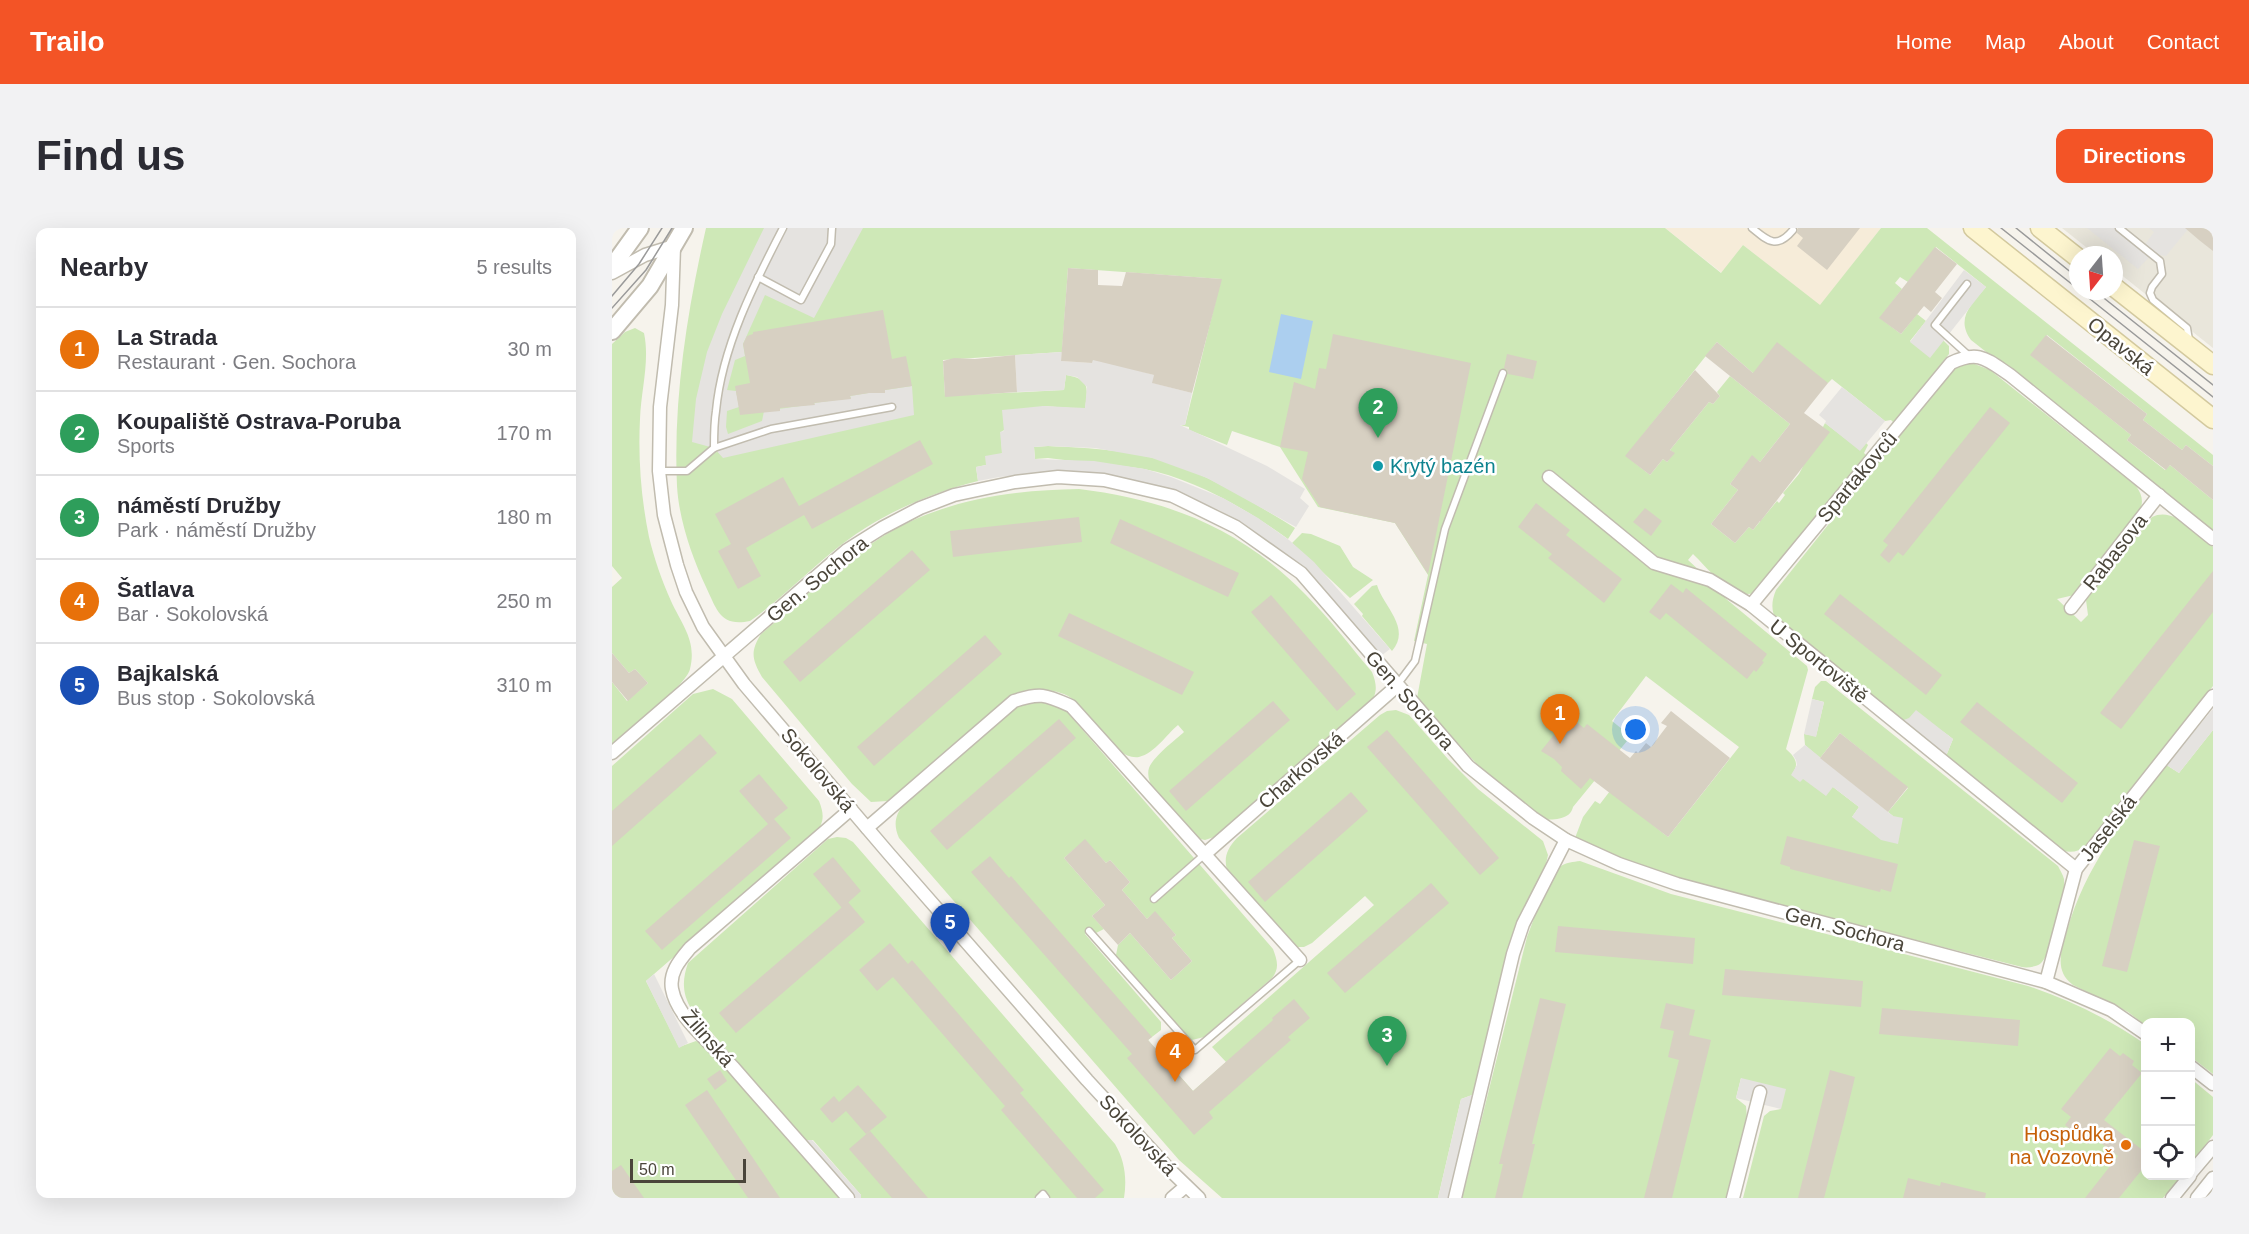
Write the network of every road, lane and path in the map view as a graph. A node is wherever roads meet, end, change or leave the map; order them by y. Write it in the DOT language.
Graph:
graph roads {
  1 [pos="640,228"];
  2 [pos="675,228"];
  3 [pos="684,228"];
  4 [pos="783,228"];
  5 [pos="832,228"];
  6 [pos="1752,228"];
  7 [pos="1972,228"];
  8 [pos="2040,228"];
  9 [pos="2119,228"];
  10 [pos="1793,230"];
  11 [pos="674,246"];
  12 [pos="2069,251"];
  13 [pos="612,267"];
  14 [pos="612,273"];
  15 [pos="758,277"];
  16 [pos="1967,284"];
  17 [pos="2123,294"];
  18 [pos="612,331"];
  19 [pos="2190,347"];
  20 [pos="1968,355"];
  21 [pos="2213,365"];
  22 [pos="1503,373"];
  23 [pos="892,407"];
  24 [pos="2213,419"];
  25 [pos="714,448"];
  26 [pos="659,471"];
  27 [pos="1548,477"];
  28 [pos="2159,495"];
  29 [pos="2213,539"];
  30 [pos="1751,605"];
  31 [pos="2071,608"];
  32 [pos="723,656"];
  33 [pos="1397,686"];
  34 [pos="2213,696"];
  35 [pos="612,753"];
  36 [pos="851,809"];
  37 [pos="867,828"];
  38 [pos="1566,840"];
  39 [pos="1206,854"];
  40 [pos="2076,869"];
  41 [pos="1154,899"];
  42 [pos="1089,931"];
  43 [pos="1300,960"];
  44 [pos="2046,982"];
  45 [pos="2141,1031"];
  46 [pos="2195,1070"];
  47 [pos="2213,1084"];
  48 [pos="1760,1092"];
  49 [pos="2213,1147"];
  50 [pos="2195,1169"];
  51 [pos="2213,1178"];
  52 [pos="2186,1180"];
  53 [pos="1186,1186"];
  54 [pos="848,1198"];
  55 [pos="1039,1198"];
  56 [pos="1046,1198"];
  57 [pos="1172,1198"];
  58 [pos="1199,1198"];
  59 [pos="1455,1198"];
  60 [pos="1733,1198"];
  61 [pos="2172,1198"];
  62 [pos="2197,1198"];
  1 -- 13 [label="street"];
  2 -- 11 [label="street, Sokolovská"];
  3 -- 11 [label="street"];
  4 -- 15 [label="lane"];
  5 -- 15 [label="lane"];
  6 -- 10 [label="lane"];
  7 -- 24 [label="main road, Opavská"];
  8 -- 12 [label="main road"];
  9 -- 19 [label="lane"];
  11 -- 14 [label="street"];
  11 -- 18 [label="street"];
  11 -- 26 [label="street, Sokolovská"];
  15 -- 25 [label="lane"];
  16 -- 20 [label="lane"];
  17 -- 19 [label="main road"];
  19 -- 21 [label="main road"];
  20 -- 28 [label="street"];
  20 -- 30 [label="street, Spartakovců"];
  22 -- 33 [label="lane"];
  23 -- 25 [label="lane"];
  25 -- 26 [label="lane"];
  26 -- 32 [label="street, Sokolovská"];
  27 -- 30 [label="street, U Sportoviště"];
  28 -- 29 [label="street"];
  28 -- 31 [label="street, Rabasova"];
  30 -- 40 [label="street, U Sportoviště"];
  32 -- 33 [label="street, Gen. Sochora"];
  32 -- 35 [label="street, Gen. Sochora"];
  32 -- 36 [label="street, Sokolovská"];
  33 -- 38 [label="street, Gen. Sochora"];
  33 -- 39 [label="street, Charkovská"];
  34 -- 40 [label="street, Jaselská"];
  36 -- 37 [label="street, Sokolovská"];
  36 -- 54 [label="street, Žilinská"];
  37 -- 39 [label="street"];
  37 -- 53 [label="street, Sokolovská"];
  38 -- 44 [label="street, Gen. Sochora"];
  38 -- 59 [label="street"];
  39 -- 41 [label="lane"];
  39 -- 43 [label="street"];
  40 -- 44 [label="street, Jaselská"];
  42 -- 43 [label="lane"];
  44 -- 45 [label="street, Gen. Sochora"];
  46 -- 47 [label="street"];
  48 -- 60 [label="street"];
  49 -- 50 [label="street"];
  51 -- 62 [label="street"];
  52 -- 61 [label="street"];
  53 -- 57 [label="street"];
  53 -- 58 [label="street, Sokolovská"];
  55 -- 56 [label="lane"];
}
